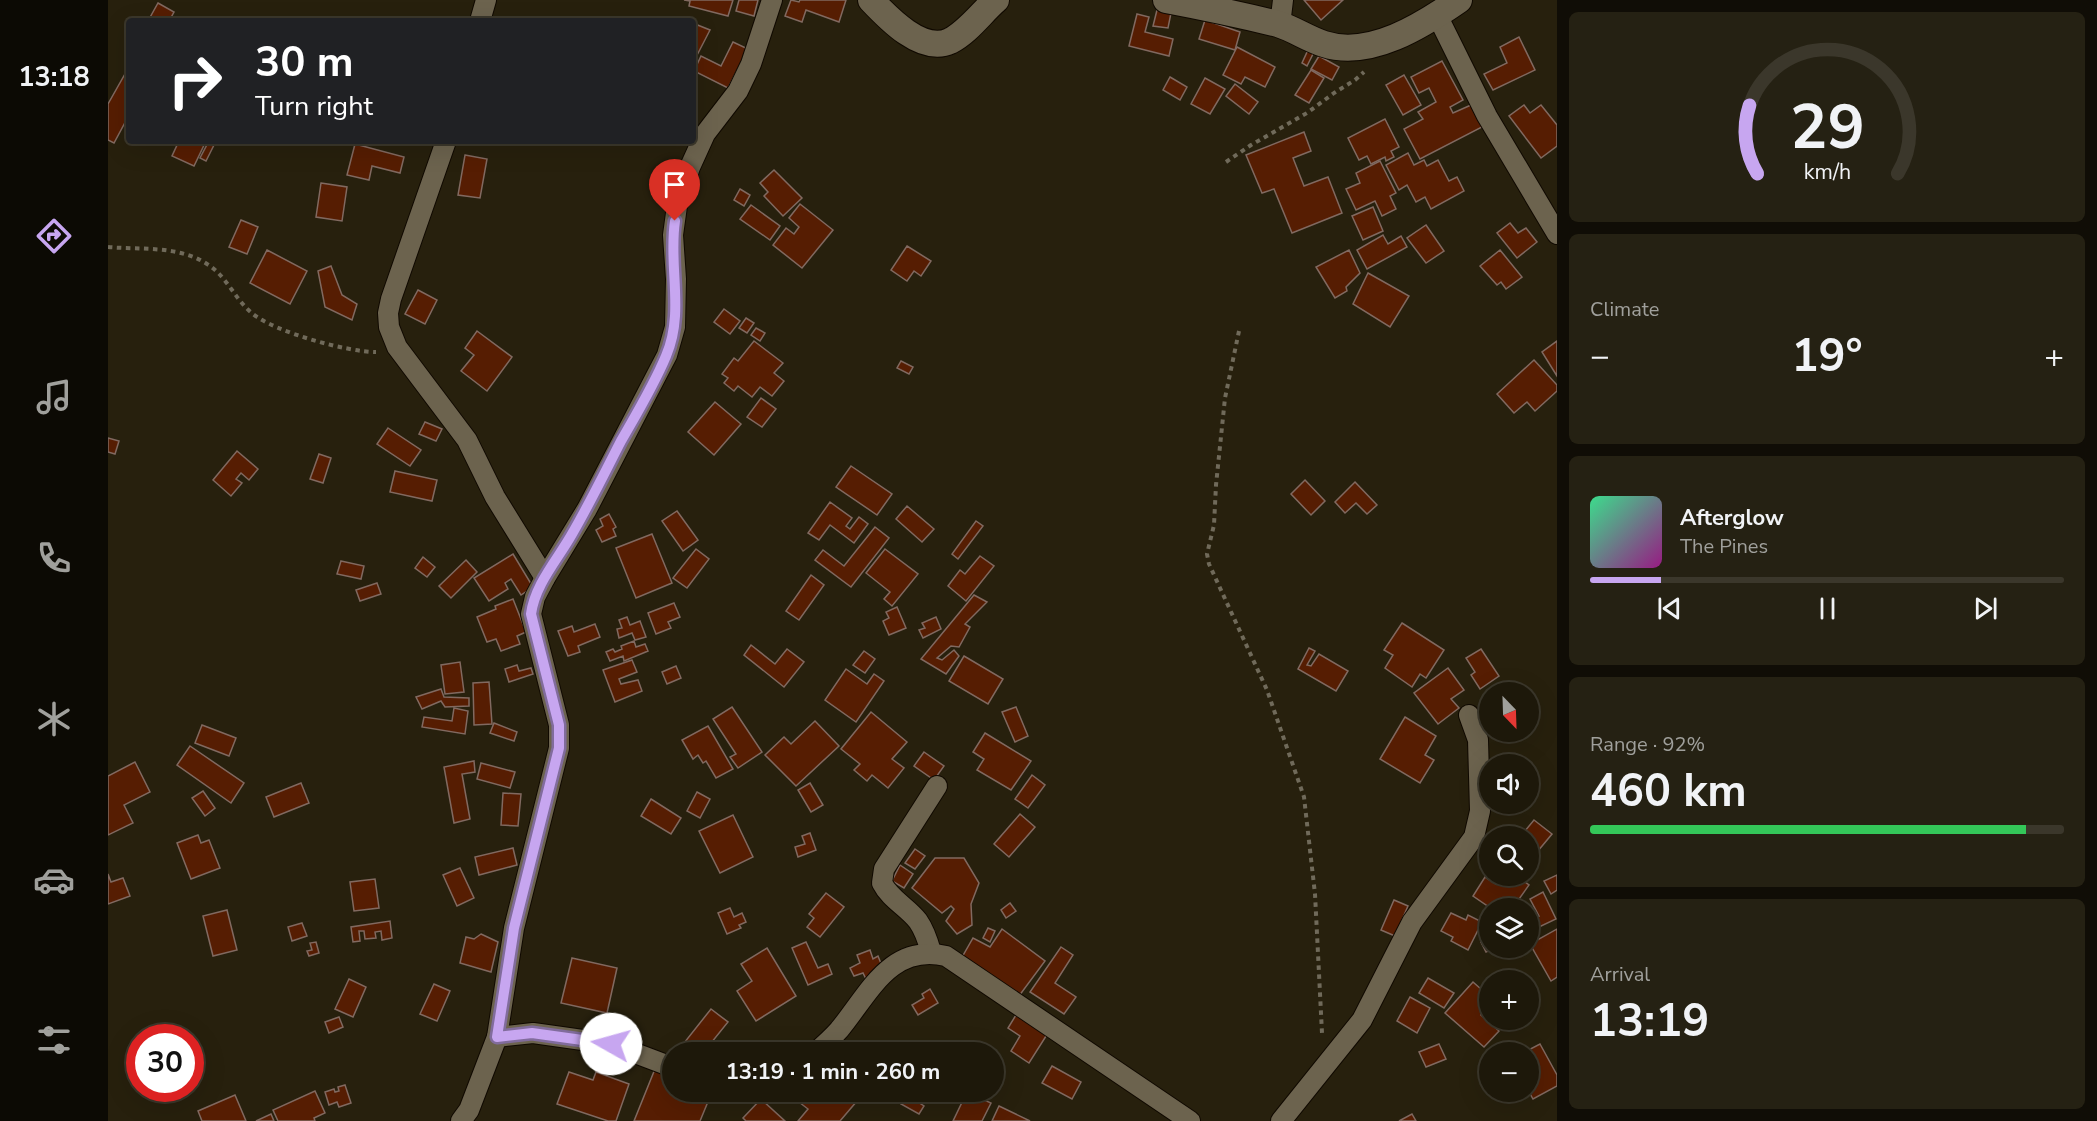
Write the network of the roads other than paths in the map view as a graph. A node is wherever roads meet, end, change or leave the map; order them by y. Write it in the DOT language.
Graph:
graph roads {
  1 [pos="486,0"];
  2 [pos="772,0"];
  3 [pos="871,0"];
  4 [pos="1166,0"];
  5 [pos="1283,0"];
  6 [pos="1459,0"];
  7 [pos="990,3"];
  8 [pos="1437,15"];
  9 [pos="481,18"];
  10 [pos="1281,25"];
  11 [pos="445,144"];
  12 [pos="1557,234"];
  13 [pos="545,578"];
  14 [pos="1469,715"];
  15 [pos="937,786"];
  16 [pos="931,952"];
  17 [pos="497,1037"];
  18 [pos="826,1042"];
  19 [pos="662,1063"];
  20 [pos="461,1121"];
  21 [pos="1190,1121"];
  22 [pos="1281,1121"];
  1 -- 9 [label="street"];
  2 -- 13 [label="street"];
  3 -- 7 [label="street"];
  4 -- 10 [label="street"];
  5 -- 10 [label="street"];
  6 -- 8 [label="street"];
  8 -- 10 [label="street"];
  8 -- 12 [label="street"];
  11 -- 13 [label="street"];
  13 -- 17 [label="street"];
  14 -- 22 [label="street"];
  15 -- 16 [label="street"];
  16 -- 18 [label="street"];
  16 -- 21 [label="street"];
  17 -- 19 [label="street"];
  17 -- 20 [label="street"];
}
